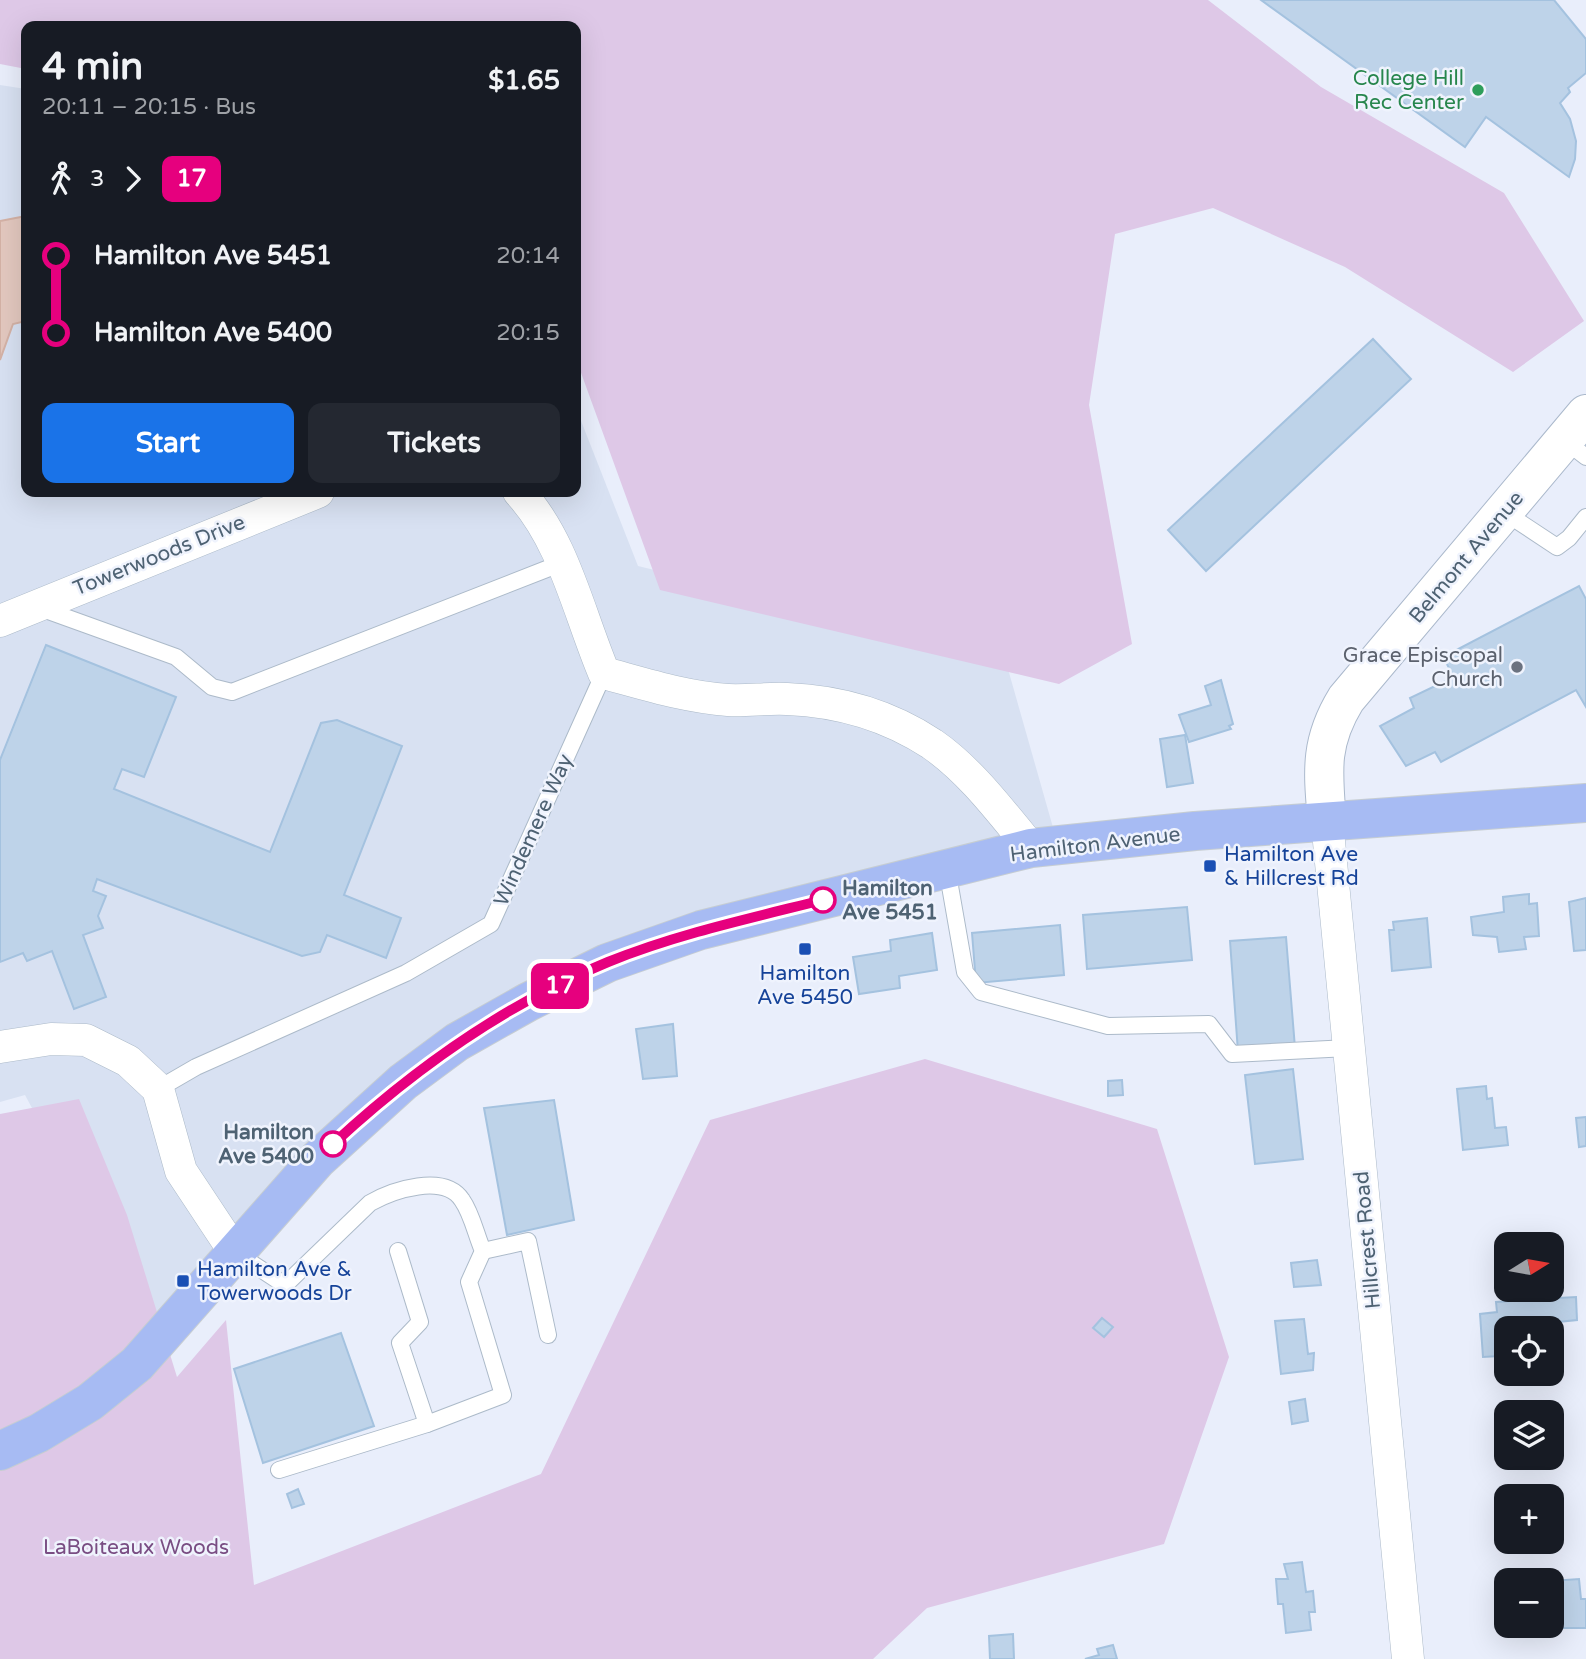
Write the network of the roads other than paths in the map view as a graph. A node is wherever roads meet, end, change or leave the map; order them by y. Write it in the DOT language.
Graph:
graph roads {
  1 [pos="1579,437"];
  2 [pos="306,497"];
  3 [pos="524,497"];
  4 [pos="1504,512"];
  5 [pos="1586,517"];
  6 [pos="562,562"];
  7 [pos="34,606"];
  8 [pos="0,621"];
  9 [pos="604,673"];
  10 [pos="1586,803"];
  11 [pos="1327,821"];
  12 [pos="1031,848"];
  13 [pos="947,869"];
  14 [pos="0,1047"];
  15 [pos="1348,1048"];
  16 [pos="158,1089"];
  17 [pos="234,1251"];
  18 [pos="398,1251"];
  19 [pos="482,1251"];
  20 [pos="548,1335"];
  21 [pos="427,1424"];
  22 [pos="0,1451"];
  23 [pos="279,1470"];
  24 [pos="1408,1659"];
  1 -- 4 [label="street, Belmont Avenue"];
  2 -- 7 [label="street, Towerwoods Drive"];
  3 -- 6 [label="street"];
  4 -- 5 [label="lane"];
  4 -- 11 [label="street, Belmont Avenue"];
  6 -- 7 [label="lane"];
  6 -- 9 [label="street"];
  7 -- 8 [label="street, Towerwoods Drive"];
  9 -- 12 [label="street"];
  9 -- 16 [label="lane, Windemere Way"];
  10 -- 11 [label="main road, Hamilton Avenue"];
  11 -- 12 [label="main road, Hamilton Avenue"];
  11 -- 15 [label="street, Hillcrest Road"];
  12 -- 13 [label="main road, Hamilton Avenue"];
  13 -- 15 [label="lane"];
  13 -- 17 [label="main road, Hamilton Avenue"];
  14 -- 16 [label="street"];
  15 -- 24 [label="street, Hillcrest Road"];
  16 -- 17 [label="street"];
  17 -- 19 [label="lane"];
  17 -- 22 [label="main road, Hamilton Avenue"];
  18 -- 21 [label="lane"];
  19 -- 20 [label="lane"];
  19 -- 21 [label="lane"];
  21 -- 23 [label="lane"];
}
